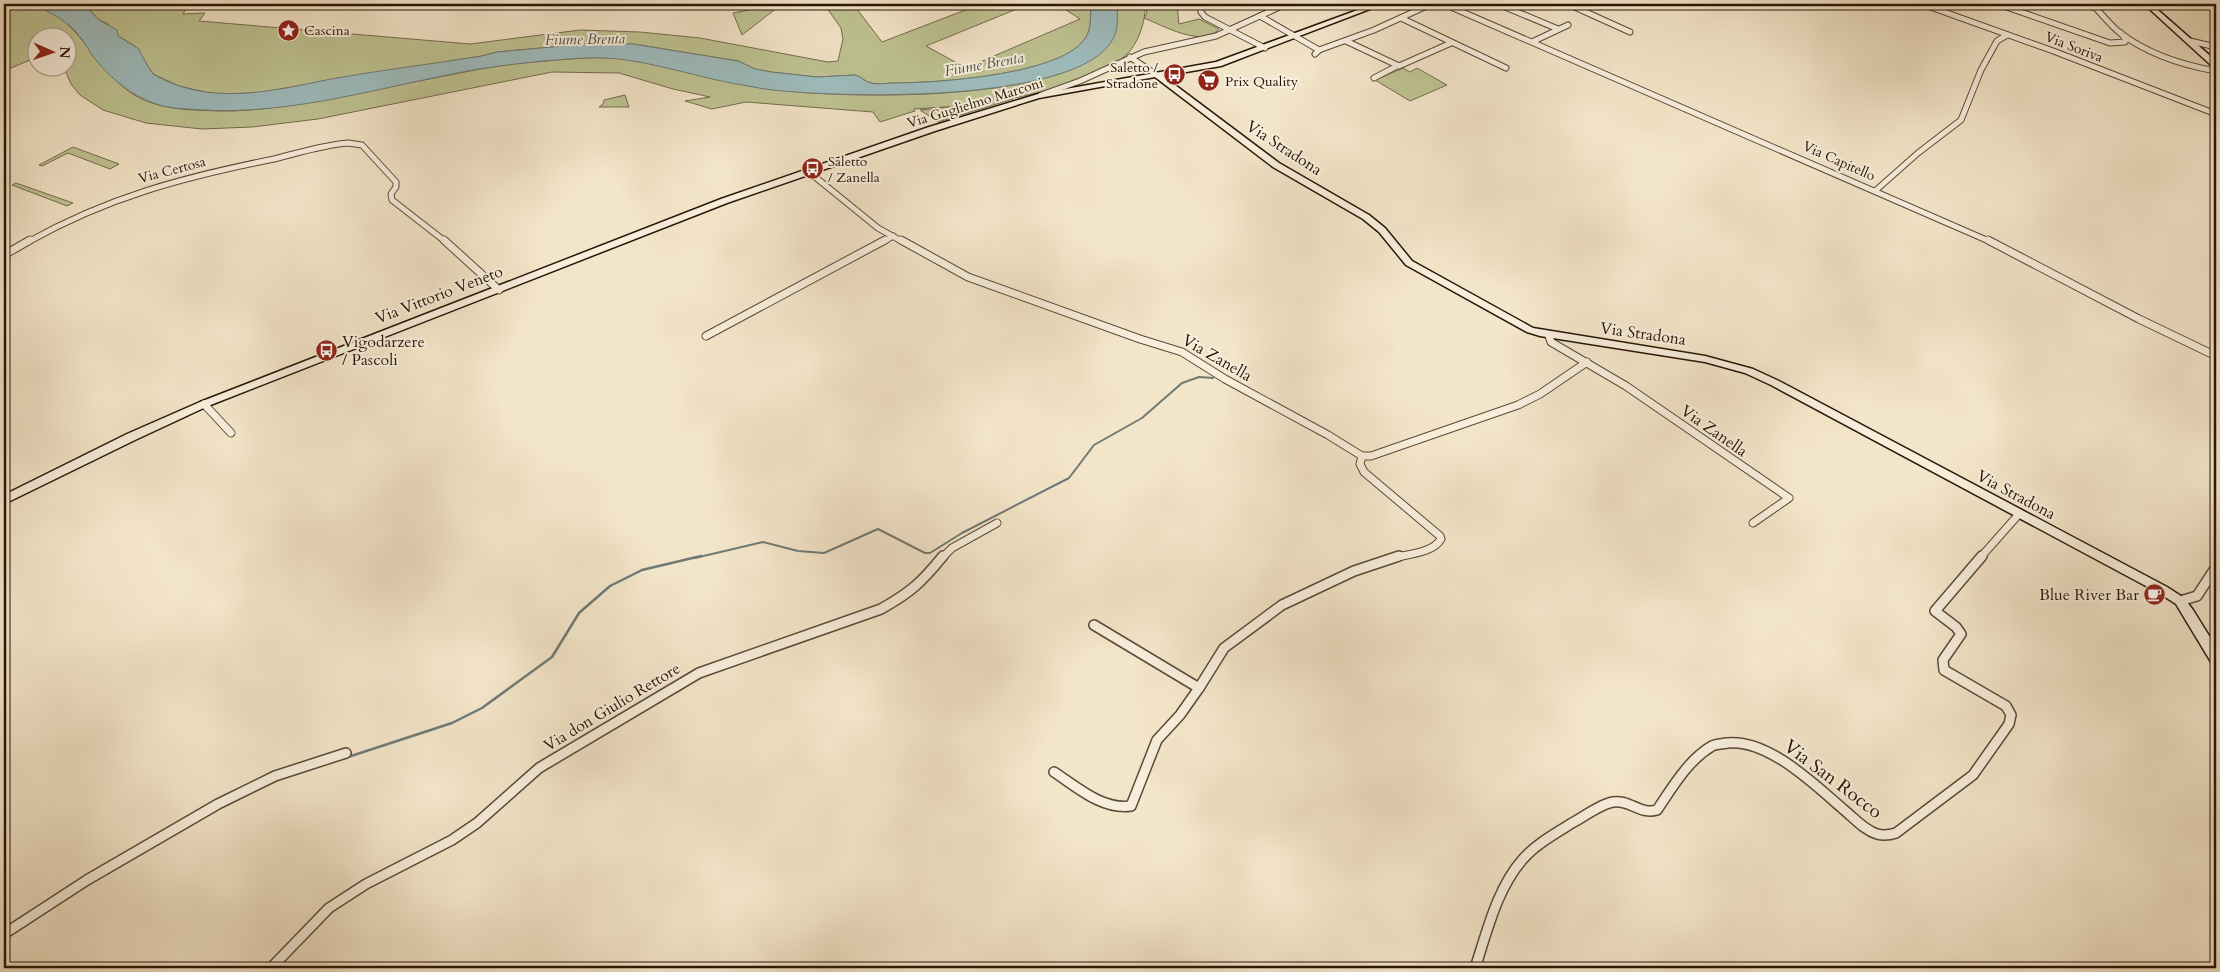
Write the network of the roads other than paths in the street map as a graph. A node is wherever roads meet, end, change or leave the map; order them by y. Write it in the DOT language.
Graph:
graph roads {
  1 [pos="1200,4"];
  2 [pos="1286,4"];
  3 [pos="1380,4"];
  4 [pos="1431,4"];
  5 [pos="1444,4"];
  6 [pos="1470,4"];
  7 [pos="1498,4"];
  8 [pos="1568,4"];
  9 [pos="1922,4"];
  10 [pos="1998,4"];
  11 [pos="2082,4"];
  12 [pos="2092,4"];
  13 [pos="2148,4"];
  14 [pos="1457,9"];
  15 [pos="2097,9"];
  16 [pos="1260,16"];
  17 [pos="1401,18"];
  18 [pos="1568,25"];
  19 [pos="1558,29"];
  20 [pos="1230,30"];
  21 [pos="1630,32"];
  22 [pos="2120,33"];
  23 [pos="2007,35"];
  24 [pos="1295,36"];
  25 [pos="2190,40"];
  26 [pos="1346,41"];
  27 [pos="1534,41"];
  28 [pos="1451,43"];
  29 [pos="2115,44"];
  30 [pos="2216,47"];
  31 [pos="1264,48"];
  32 [pos="2152,52"];
  33 [pos="1130,57"];
  34 [pos="2184,63"];
  35 [pos="2214,64"];
  36 [pos="1397,66"];
  37 [pos="2192,66"];
  38 [pos="1506,68"];
  39 [pos="2216,74"];
  40 [pos="1158,76"];
  41 [pos="1374,78"];
  42 [pos="1038,96"];
  43 [pos="2216,114"];
  44 [pos="809,172"];
  45 [pos="1875,191"];
  46 [pos="893,236"];
  47 [pos="4,255"];
  48 [pos="499,290"];
  49 [pos="706,336"];
  50 [pos="1549,336"];
  51 [pos="2216,356"];
  52 [pos="1587,362"];
  53 [pos="204,404"];
  54 [pos="231,433"];
  55 [pos="1362,456"];
  56 [pos="4,500"];
  57 [pos="2019,514"];
  58 [pos="997,523"];
  59 [pos="1753,523"];
  60 [pos="2216,567"];
  61 [pos="2180,601"];
  62 [pos="1094,625"];
  63 [pos="2216,658"];
  64 [pos="1199,688"];
  65 [pos="346,753"];
  66 [pos="1054,772"];
  67 [pos="4,934"];
  68 [pos="271,968"];
  69 [pos="1475,968"];
  1 -- 20 [label="street"];
  2 -- 16 [label="street"];
  3 -- 24 [label="main road, Via Guglielmo Marconi"];
  4 -- 17 [label="street"];
  5 -- 14 [label="street, Via Capitello"];
  6 -- 14 [label="street"];
  7 -- 19 [label="street"];
  8 -- 21 [label="street"];
  9 -- 23 [label="street, Via Soriva"];
  10 -- 29 [label="street"];
  11 -- 15 [label="street"];
  12 -- 15 [label="street"];
  13 -- 25 [label="main road"];
  14 -- 27 [label="street, Via Capitello"];
  15 -- 22 [label="street"];
  16 -- 20 [label="street"];
  16 -- 24 [label="street"];
  17 -- 26 [label="street"];
  17 -- 28 [label="street"];
  18 -- 19 [label="street"];
  19 -- 27 [label="street"];
  20 -- 31 [label="street"];
  20 -- 33 [label="street"];
  22 -- 29 [label="street"];
  22 -- 32 [label="street"];
  23 -- 43 [label="street, Via Soriva"];
  23 -- 45 [label="street"];
  24 -- 26 [label="street"];
  24 -- 31 [label="main road, Via Guglielmo Marconi"];
  25 -- 30 [label="street"];
  25 -- 35 [label="main road"];
  26 -- 36 [label="street"];
  27 -- 45 [label="street, Via Capitello"];
  28 -- 36 [label="street"];
  28 -- 38 [label="street"];
  29 -- 32 [label="street"];
  31 -- 40 [label="main road, Via Guglielmo Marconi"];
  32 -- 34 [label="street"];
  33 -- 40 [label="street, Via Stradona"];
  33 -- 42 [label="street"];
  34 -- 37 [label="street"];
  34 -- 39 [label="street"];
  35 -- 37 [label="street"];
  36 -- 41 [label="street"];
  37 -- 39 [label="street"];
  40 -- 42 [label="main road, Via Guglielmo Marconi"];
  40 -- 50 [label="main road, Via Stradona"];
  42 -- 44 [label="main road, Via Guglielmo Marconi"];
  44 -- 46 [label="street, Via Zanella"];
  44 -- 48 [label="main road, Via Vittorio Veneto"];
  45 -- 51 [label="street, Via Capitello"];
  46 -- 49 [label="street"];
  46 -- 55 [label="street, Via Zanella"];
  47 -- 48 [label="street, Via Certosa"];
  48 -- 53 [label="main road, Via Vittorio Veneto"];
  50 -- 52 [label="street, Via Zanella"];
  50 -- 57 [label="main road, Via Stradona"];
  52 -- 55 [label="street"];
  52 -- 59 [label="street, Via Zanella"];
  53 -- 54 [label="street"];
  53 -- 56 [label="main road, Via Vittorio Veneto"];
  55 -- 64 [label="street"];
  57 -- 61 [label="main road, Via Stradona"];
  57 -- 69 [label="street, Via San Rocco"];
  58 -- 68 [label="street, Via don Giulio Rettore"];
  60 -- 61 [label="street"];
  61 -- 63 [label="main road"];
  62 -- 64 [label="street"];
  64 -- 66 [label="street"];
  65 -- 67 [label="street"];
}
